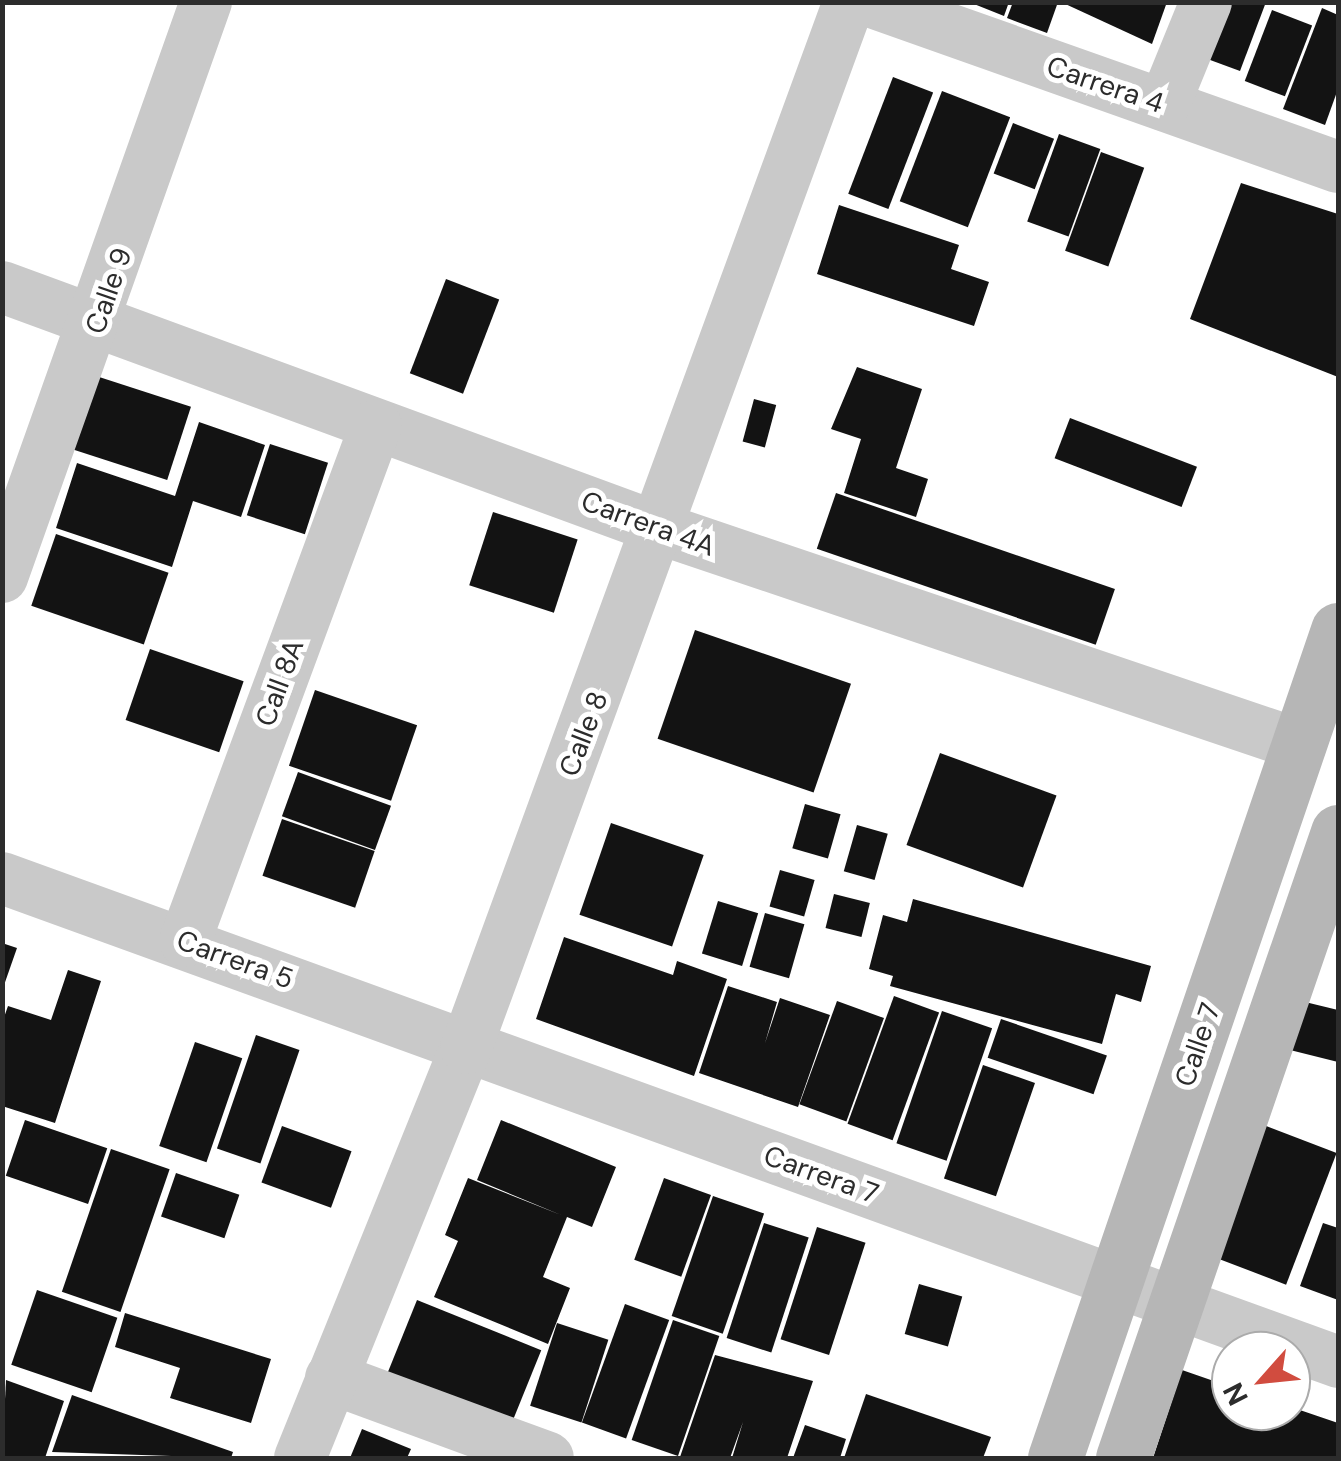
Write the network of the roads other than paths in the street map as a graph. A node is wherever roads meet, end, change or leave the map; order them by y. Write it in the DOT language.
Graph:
graph roads {
  1 [pos="206,2"];
  2 [pos="849,2"];
  3 [pos="872,2"];
  4 [pos="1206,2"];
  5 [pos="1164,105"];
  6 [pos="1338,168"];
  7 [pos="2,287"];
  8 [pos="99,322"];
  9 [pos="376,424"];
  10 [pos="661,529"];
  11 [pos="2,577"];
  12 [pos="1338,630"];
  13 [pos="1300,745"];
  14 [pos="1338,832"];
  15 [pos="2,878"];
  16 [pos="185,941"];
  17 [pos="466,1048"];
  18 [pos="1117,1282"];
  19 [pos="1174,1307"];
  20 [pos="1338,1362"];
  21 [pos="331,1378"];
  22 [pos="300,1458"];
  23 [pos="548,1458"];
  24 [pos="1056,1458"];
  25 [pos="1123,1458"];
  1 -- 8 [label="street, Calle 9"];
  2 -- 10 [label="street, Calle 8"];
  3 -- 5 [label="street, Carrera 4"];
  4 -- 5 [label="street"];
  5 -- 6 [label="street, Carrera 4"];
  7 -- 8 [label="street, Carrera 4A"];
  8 -- 9 [label="street, Carrera 4A"];
  8 -- 11 [label="street, Calle 9"];
  9 -- 10 [label="street, Carrera 4A"];
  9 -- 16 [label="street, Call 8A"];
  10 -- 13 [label="street, Carrera 4A"];
  10 -- 17 [label="street, Calle 8"];
  12 -- 13 [label="main road, Calle 7"];
  13 -- 18 [label="main road, Calle 7"];
  14 -- 19 [label="main road"];
  15 -- 16 [label="street, Carrera 5"];
  16 -- 17 [label="street, Carrera 5"];
  17 -- 18 [label="street, Carrera 7"];
  17 -- 21 [label="street, Calle 8"];
  18 -- 19 [label="street, Carrera 7"];
  18 -- 24 [label="main road, Calle 7"];
  19 -- 20 [label="street"];
  19 -- 25 [label="main road"];
  21 -- 22 [label="street, Calle 8"];
  21 -- 23 [label="street"];
}
